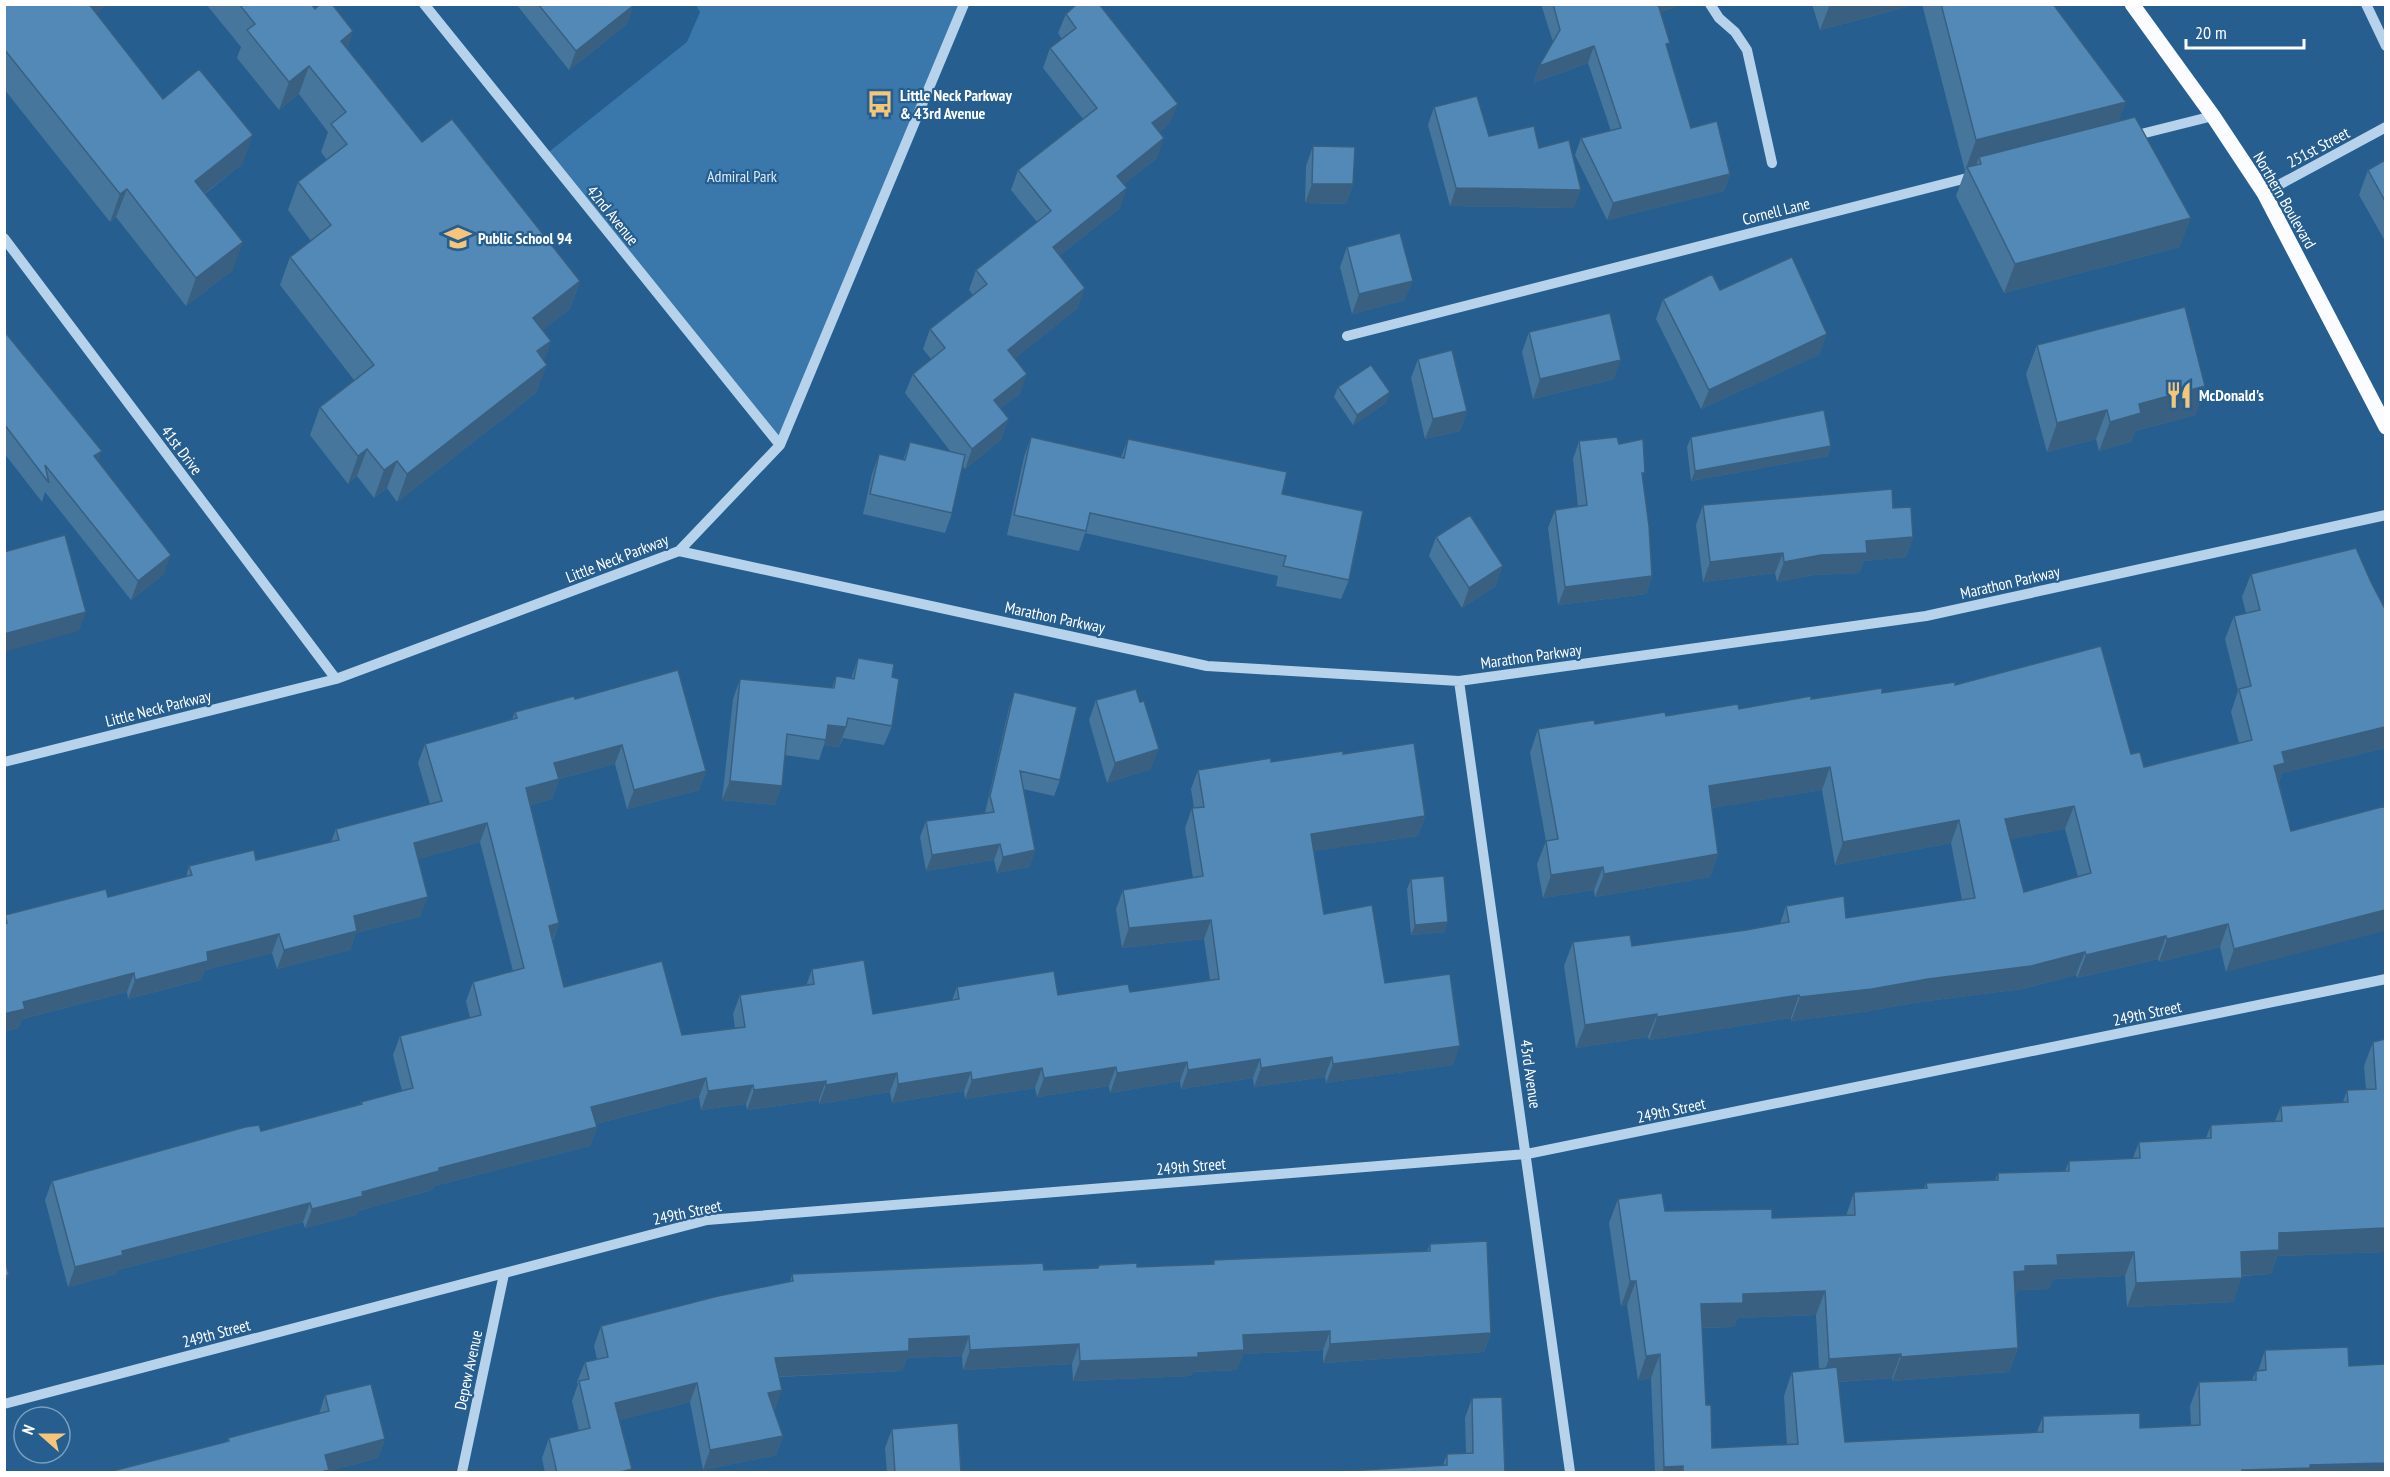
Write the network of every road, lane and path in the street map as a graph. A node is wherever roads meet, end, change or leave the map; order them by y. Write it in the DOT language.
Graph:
graph roads {
  1 [pos="424,4"];
  2 [pos="964,4"];
  3 [pos="1710,4"];
  4 [pos="2132,4"];
  5 [pos="2366,4"];
  6 [pos="2385,46"];
  7 [pos="2213,116"];
  8 [pos="2385,127"];
  9 [pos="2122,139"];
  10 [pos="1772,163"];
  11 [pos="1985,173"];
  12 [pos="2264,193"];
  13 [pos="4,238"];
  14 [pos="1347,336"];
  15 [pos="2385,427"];
  16 [pos="780,445"];
  17 [pos="2385,515"];
  18 [pos="679,551"];
  19 [pos="336,679"];
  20 [pos="1460,681"];
  21 [pos="4,762"];
  22 [pos="2385,979"];
  23 [pos="1527,1154"];
  24 [pos="504,1274"];
  25 [pos="4,1404"];
  26 [pos="462,1473"];
  27 [pos="1570,1473"];
  1 -- 16 [label="street, 42nd Avenue"];
  2 -- 16 [label="street, Little Neck Parkway"];
  3 -- 10 [label="street"];
  4 -- 7 [label="main road, Northern Boulevard"];
  5 -- 6 [label="street"];
  7 -- 9 [label="street"];
  7 -- 12 [label="main road, Northern Boulevard"];
  8 -- 12 [label="street, 251st Street"];
  11 -- 14 [label="street, Cornell Lane"];
  12 -- 15 [label="main road, Northern Boulevard"];
  13 -- 19 [label="street, 41st Drive"];
  16 -- 18 [label="street, Little Neck Parkway"];
  17 -- 20 [label="street, Marathon Parkway"];
  18 -- 19 [label="street, Little Neck Parkway"];
  18 -- 20 [label="street, Marathon Parkway"];
  19 -- 21 [label="street, Little Neck Parkway"];
  20 -- 23 [label="street, 43rd Avenue"];
  22 -- 23 [label="street, 249th Street"];
  23 -- 24 [label="street, 249th Street"];
  23 -- 27 [label="street, 43rd Avenue"];
  24 -- 25 [label="street, 249th Street"];
  24 -- 26 [label="street, Depew Avenue"];
}
